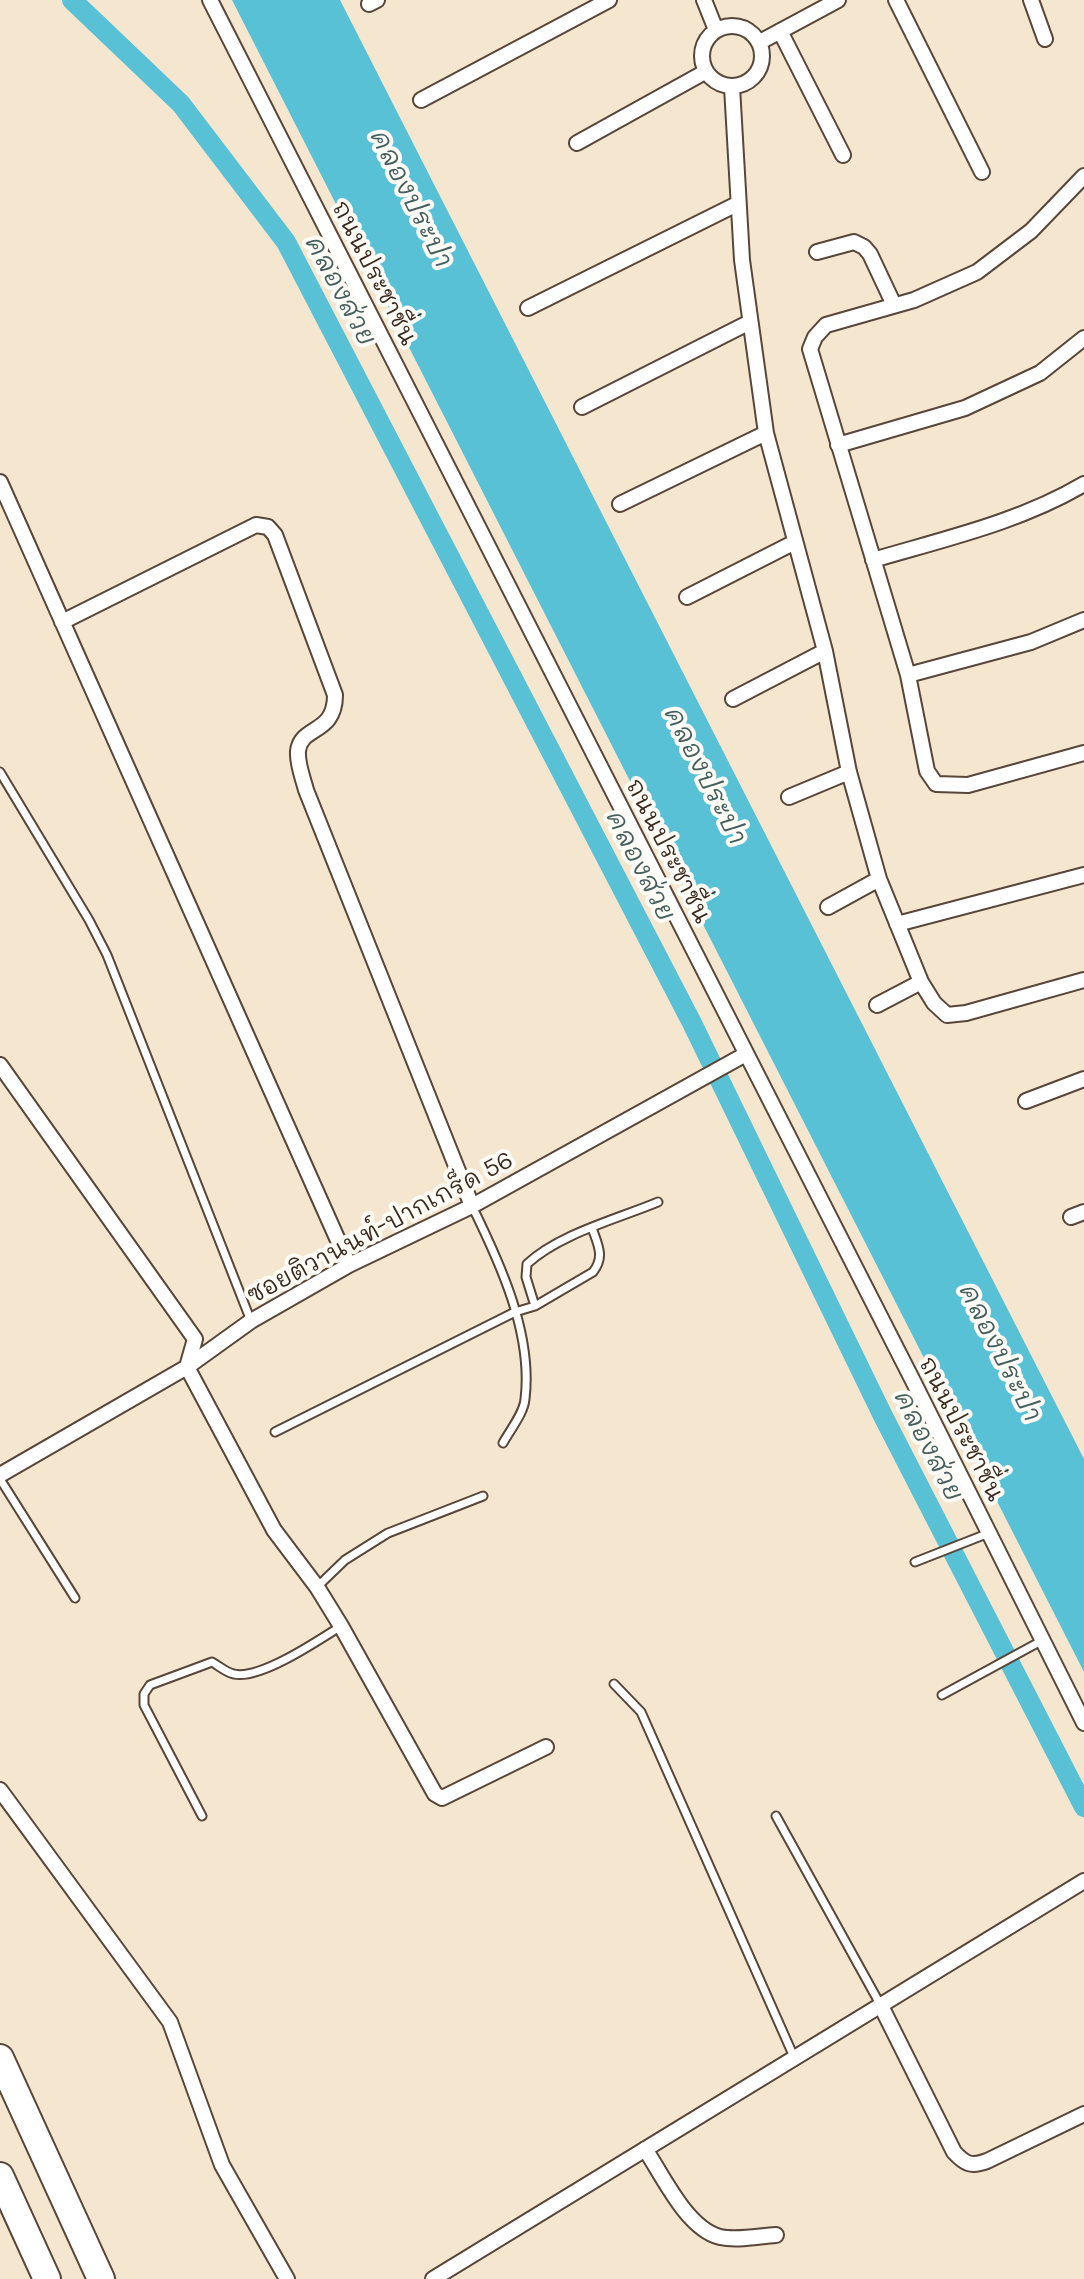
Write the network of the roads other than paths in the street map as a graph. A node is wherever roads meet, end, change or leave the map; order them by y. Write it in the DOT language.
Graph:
graph roads {
  1 [pos="210,0"];
  2 [pos="609,0"];
  3 [pos="704,0"];
  4 [pos="838,0"];
  5 [pos="896,0"];
  6 [pos="1033,1"];
  7 [pos="716,30"];
  8 [pos="780,31"];
  9 [pos="1045,39"];
  10 [pos="760,42"];
  11 [pos="705,72"];
  12 [pos="732,87"];
  13 [pos="421,100"];
  14 [pos="577,143"];
  15 [pos="843,155"];
  16 [pos="982,172"];
  17 [pos="1084,176"];
  18 [pos="737,204"];
  19 [pos="817,252"];
  20 [pos="894,305"];
  21 [pos="528,308"];
  22 [pos="750,322"];
  23 [pos="1084,338"];
  24 [pos="582,407"];
  25 [pos="766,433"];
  26 [pos="838,445"];
  27 [pos="0,482"];
  28 [pos="1084,484"];
  29 [pos="620,504"];
  30 [pos="795,542"];
  31 [pos="873,560"];
  32 [pos="687,597"];
  33 [pos="1084,620"];
  34 [pos="62,622"];
  35 [pos="825,651"];
  36 [pos="908,675"];
  37 [pos="733,699"];
  38 [pos="1084,753"];
  39 [pos="0,772"];
  40 [pos="849,772"];
  41 [pos="789,797"];
  42 [pos="1084,875"];
  43 [pos="879,879"];
  44 [pos="828,907"];
  45 [pos="897,924"];
  46 [pos="1084,980"];
  47 [pos="921,982"];
  48 [pos="877,1005"];
  49 [pos="746,1054"];
  50 [pos="0,1065"];
  51 [pos="1084,1079"];
  52 [pos="1026,1101"];
  53 [pos="658,1202"];
  54 [pos="472,1206"];
  55 [pos="592,1228"];
  56 [pos="349,1265"];
  57 [pos="535,1306"];
  58 [pos="515,1312"];
  59 [pos="251,1321"];
  60 [pos="187,1367"];
  61 [pos="275,1432"];
  62 [pos="503,1443"];
  63 [pos="0,1477"];
  64 [pos="483,1496"];
  65 [pos="989,1533"];
  66 [pos="915,1562"];
  67 [pos="317,1587"];
  68 [pos="75,1598"];
  69 [pos="341,1626"];
  70 [pos="1043,1640"];
  71 [pos="614,1684"];
  72 [pos="942,1695"];
  73 [pos="1084,1723"];
  74 [pos="546,1747"];
  75 [pos="0,1790"];
  76 [pos="202,1816"];
  77 [pos="776,1816"];
  78 [pos="1084,1881"];
  79 [pos="880,2004"];
  80 [pos="794,2057"];
  81 [pos="0,2058"];
  82 [pos="1084,2114"];
  83 [pos="645,2149"];
  84 [pos="0,2176"];
  85 [pos="776,2235"];
  86 [pos="47,2279"];
  87 [pos="101,2279"];
  88 [pos="287,2279"];
  89 [pos="433,2279"];
  1 -- 49 [label="street, ถนนประชาชื่น"];
  2 -- 13 [label="street"];
  3 -- 7 [label="street"];
  4 -- 8 [label="street"];
  5 -- 16 [label="street"];
  6 -- 9 [label="street"];
  7 -- 10 [label="street"];
  7 -- 11 [label="street"];
  8 -- 10 [label="street"];
  8 -- 15 [label="street"];
  10 -- 12 [label="street"];
  11 -- 12 [label="street"];
  11 -- 14 [label="street"];
  12 -- 18 [label="street"];
  17 -- 20 [label="street"];
  18 -- 21 [label="street"];
  18 -- 22 [label="street"];
  19 -- 20 [label="street"];
  20 -- 26 [label="street"];
  22 -- 24 [label="street"];
  22 -- 25 [label="street"];
  23 -- 26 [label="street"];
  25 -- 29 [label="street"];
  25 -- 30 [label="street"];
  26 -- 31 [label="street"];
  27 -- 34 [label="street"];
  28 -- 31 [label="street"];
  30 -- 32 [label="street"];
  30 -- 35 [label="street"];
  31 -- 36 [label="street"];
  33 -- 36 [label="street"];
  34 -- 54 [label="street"];
  34 -- 56 [label="street"];
  35 -- 37 [label="street"];
  35 -- 40 [label="street"];
  36 -- 38 [label="street"];
  39 -- 59 [label="lane"];
  40 -- 41 [label="street"];
  40 -- 43 [label="street"];
  42 -- 45 [label="street"];
  43 -- 44 [label="street"];
  43 -- 45 [label="street"];
  45 -- 47 [label="street"];
  46 -- 47 [label="street"];
  47 -- 48 [label="street"];
  49 -- 54 [label="street, ซอยติวานนท์-ปากเกร็ด 56"];
  49 -- 65 [label="street, ถนนประชาชื่น"];
  50 -- 60 [label="street"];
  51 -- 52 [label="street"];
  53 -- 55 [label="lane"];
  54 -- 56 [label="street, ซอยติวานนท์-ปากเกร็ด 56"];
  54 -- 58 [label="lane"];
  55 -- 57 [label="lane"];
  55 -- 57 [label="lane"];
  56 -- 59 [label="street, ซอยติวานนท์-ปากเกร็ด 56"];
  57 -- 58 [label="lane"];
  58 -- 61 [label="lane"];
  58 -- 62 [label="lane"];
  59 -- 60 [label="street, ซอยติวานนท์-ปากเกร็ด 56"];
  60 -- 63 [label="street, ซอยติวานนท์-ปากเกร็ด 56"];
  60 -- 67 [label="street"];
  63 -- 68 [label="lane"];
  64 -- 67 [label="lane"];
  65 -- 66 [label="lane"];
  65 -- 70 [label="street, ถนนประชาชื่น"];
  67 -- 69 [label="street"];
  69 -- 74 [label="street"];
  69 -- 76 [label="lane"];
  70 -- 72 [label="lane"];
  70 -- 73 [label="street, ถนนประชาชื่น"];
  71 -- 80 [label="lane"];
  75 -- 88 [label="street"];
  77 -- 79 [label="lane"];
  78 -- 79 [label="street"];
  79 -- 80 [label="street"];
  79 -- 82 [label="street"];
  80 -- 83 [label="street"];
  81 -- 87 [label="highway"];
  83 -- 85 [label="street"];
  83 -- 89 [label="street"];
  84 -- 86 [label="highway"];
}
